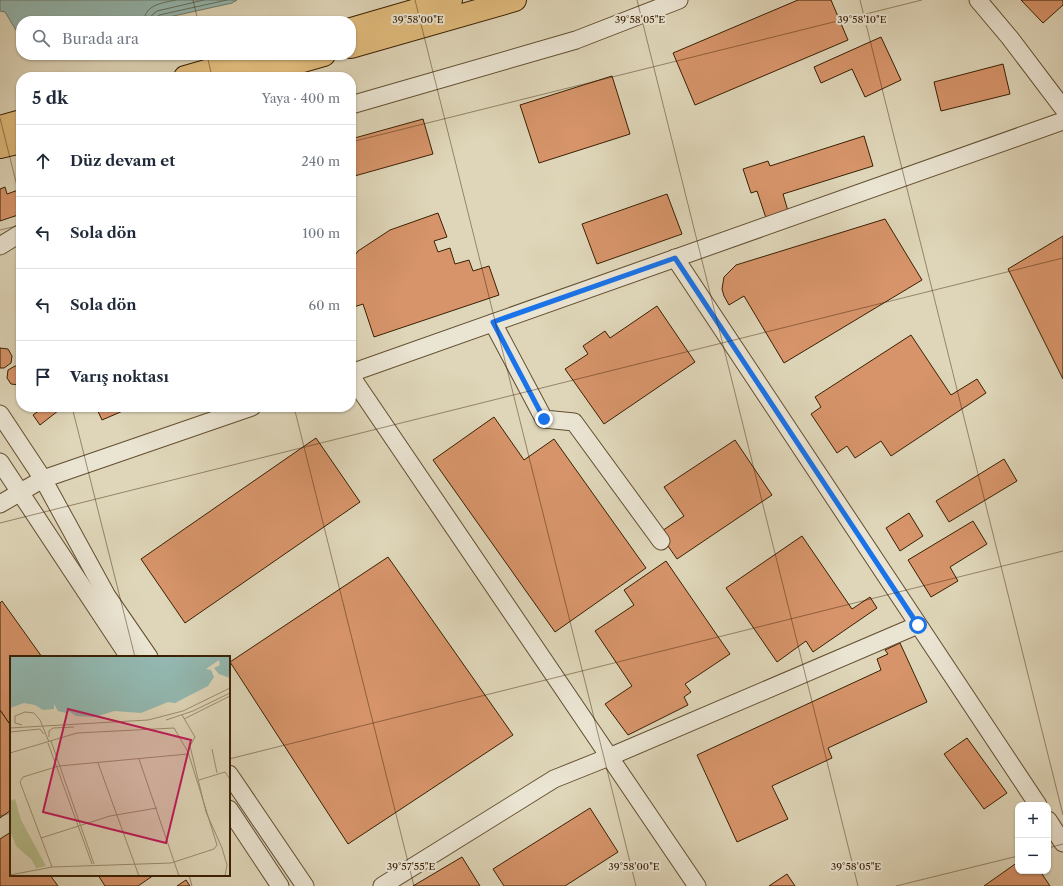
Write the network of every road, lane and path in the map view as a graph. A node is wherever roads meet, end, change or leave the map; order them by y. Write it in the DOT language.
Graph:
graph roads {
  1 [pos="451,0"];
  2 [pos="515,0"];
  3 [pos="679,0"];
  4 [pos="978,0"];
  5 [pos="356,28"];
  6 [pos="356,46"];
  7 [pos="244,60"];
  8 [pos="306,60"];
  9 [pos="202,72"];
  10 [pos="264,72"];
  11 [pos="356,104"];
  12 [pos="1063,108"];
  13 [pos="1063,121"];
  14 [pos="16,122"];
  15 [pos="0,127"];
  16 [pos="16,143"];
  17 [pos="0,148"];
  18 [pos="16,155"];
  19 [pos="0,160"];
  20 [pos="16,236"];
  21 [pos="0,246"];
  22 [pos="675,258"];
  23 [pos="493,322"];
  24 [pos="356,372"];
  25 [pos="356,381"];
  26 [pos="237,412"];
  27 [pos="0,414"];
  28 [pos="0,462"];
  29 [pos="43,479"];
  30 [pos="20,492"];
  31 [pos="0,504"];
  32 [pos="661,541"];
  33 [pos="918,625"];
  34 [pos="128,656"];
  35 [pos="148,656"];
  36 [pos="609,757"];
  37 [pos="230,775"];
  38 [pos="1036,802"];
  39 [pos="230,811"];
  40 [pos="1051,825"];
  41 [pos="1063,843"];
  42 [pos="280,886"];
  43 [pos="305,886"];
  44 [pos="382,886"];
  45 [pos="697,886"];
  1 -- 5 [label="highway"];
  2 -- 6 [label="highway"];
  3 -- 11 [label="street"];
  4 -- 12 [label="street"];
  7 -- 9 [label="highway"];
  8 -- 10 [label="highway"];
  13 -- 22 [label="street"];
  14 -- 15 [label="highway"];
  16 -- 17 [label="highway"];
  18 -- 19 [label="highway"];
  20 -- 21 [label="street"];
  22 -- 23 [label="street"];
  22 -- 33 [label="street"];
  23 -- 24 [label="street"];
  23 -- 32 [label="street"];
  25 -- 36 [label="street"];
  26 -- 29 [label="street"];
  27 -- 29 [label="street"];
  28 -- 30 [label="street"];
  29 -- 30 [label="street"];
  29 -- 35 [label="street"];
  30 -- 31 [label="street"];
  30 -- 34 [label="street"];
  33 -- 36 [label="street"];
  33 -- 38 [label="street"];
  36 -- 44 [label="street"];
  36 -- 45 [label="street"];
  37 -- 43 [label="street"];
  39 -- 42 [label="street"];
  40 -- 41 [label="street"];
}
